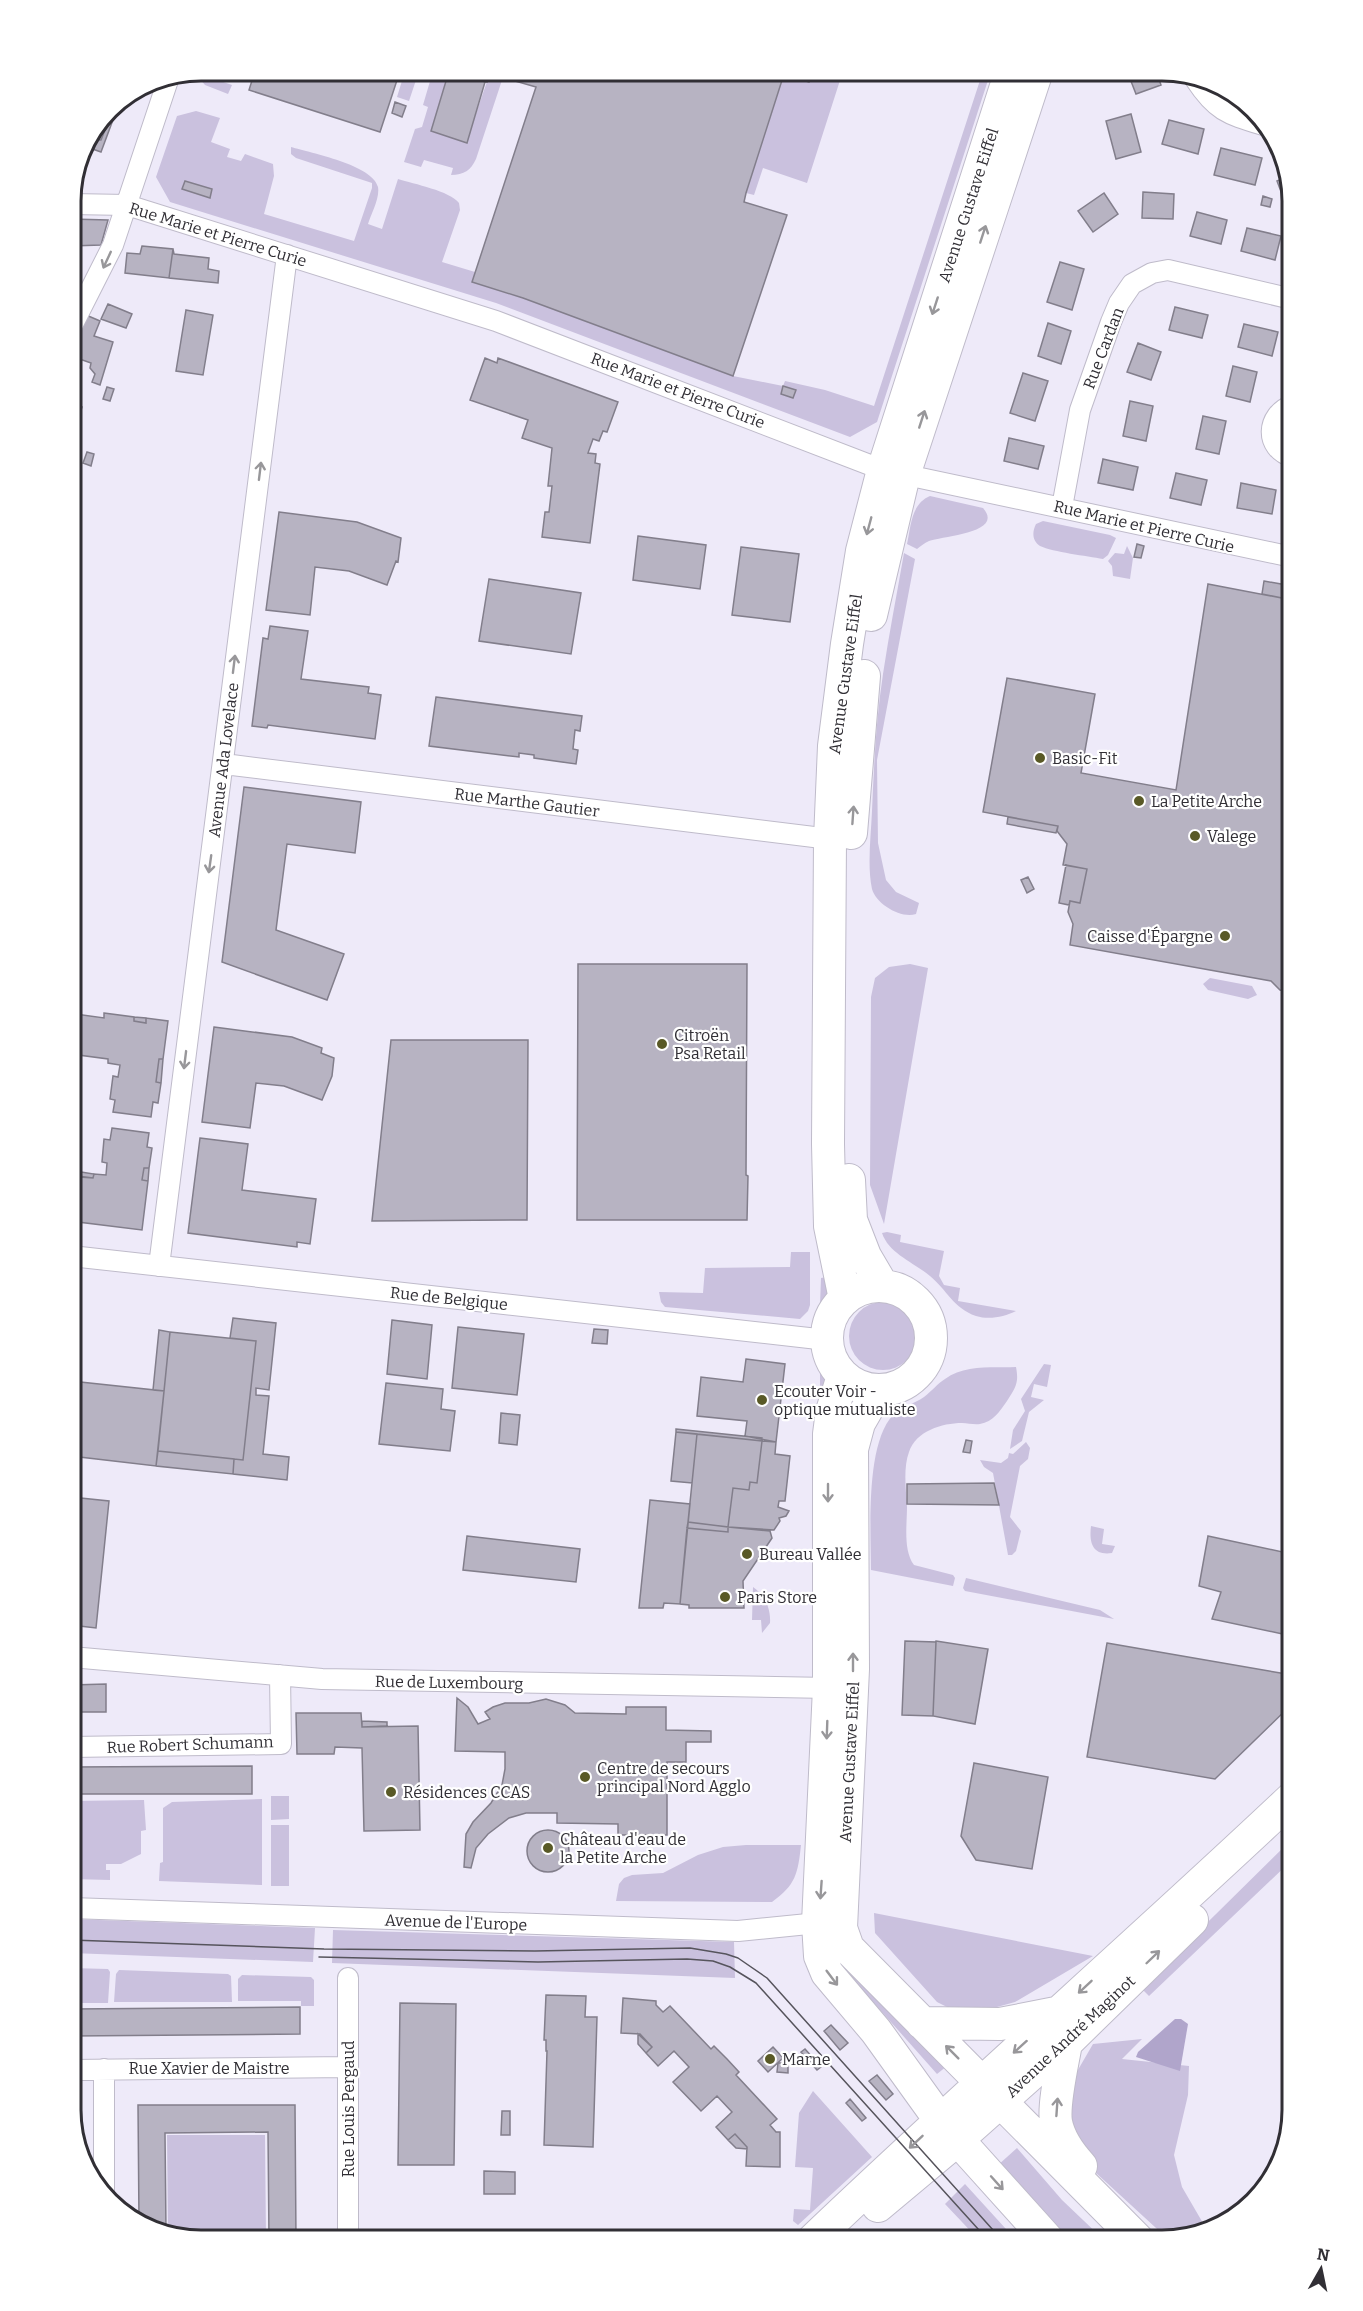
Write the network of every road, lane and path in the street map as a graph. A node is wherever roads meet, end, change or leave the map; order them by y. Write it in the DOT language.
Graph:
graph roads {
  1 [pos="1008,81"];
  2 [pos="1033,81"];
  3 [pos="166,86"];
  4 [pos="1200,87"];
  5 [pos="1252,122"];
  6 [pos="81,204"];
  7 [pos="127,205"];
  8 [pos="287,255"];
  9 [pos="1282,296"];
  10 [pos="81,309"];
  11 [pos="1282,410"];
  12 [pos="1282,452"];
  13 [pos="894,472"];
  14 [pos="1062,507"];
  15 [pos="1282,555"];
  16 [pos="224,764"];
  17 [pos="830,839"];
  18 [pos="81,1257"];
  19 [pos="159,1266"];
  20 [pos="882,1286"];
  21 [pos="844,1299"];
  22 [pos="827,1340"];
  23 [pos="843,1376"];
  24 [pos="878,1390"];
  25 [pos="81,1658"];
  26 [pos="279,1675"];
  27 [pos="829,1688"];
  28 [pos="81,1747"];
  29 [pos="1282,1808"];
  30 [pos="1282,1834"];
  31 [pos="81,1908"];
  32 [pos="830,1925"];
  33 [pos="348,1978"];
  34 [pos="1057,2013"];
  35 [pos="922,2023"];
  36 [pos="1066,2043"];
  37 [pos="348,2067"];
  38 [pos="104,2069"];
  39 [pos="81,2070"];
  40 [pos="969,2111"];
  41 [pos="104,2181"];
  42 [pos="348,2230"];
  43 [pos="825,2230"];
  44 [pos="850,2230"];
  45 [pos="1042,2230"];
  46 [pos="1113,2230"];
  47 [pos="1126,2230"];
  48 [pos="1135,2230"];
  1 -- 13 [label="main road, Avenue Gustave Eiffel, one-way"];
  13 -- 2 [label="main road, Avenue Gustave Eiffel, one-way"];
  3 -- 7 [label="street"];
  4 -- 5 [label="street"];
  6 -- 7 [label="street, Rue Marie et Pierre Curie"];
  7 -- 8 [label="street, Rue Marie et Pierre Curie"];
  7 -- 10 [label="street, one-way"];
  8 -- 13 [label="street, Rue Marie et Pierre Curie"];
  16 -- 8 [label="street, Avenue Ada Lovelace, one-way"];
  9 -- 14 [label="street, Rue Cardan"];
  11 -- 12 [label="street"];
  13 -- 14 [label="street, Rue Marie et Pierre Curie"];
  13 -- 17 [label="main road, Avenue Gustave Eiffel, one-way"];
  20 -- 13 [label="main road, Avenue Gustave Eiffel, one-way"];
  14 -- 15 [label="street, Rue Marie et Pierre Curie"];
  16 -- 17 [label="street, Rue Marthe Gautier"];
  16 -- 19 [label="street, Avenue Ada Lovelace, one-way"];
  17 -- 21 [label="main road, Avenue Gustave Eiffel"];
  18 -- 19 [label="street, Rue de Belgique"];
  19 -- 22 [label="street, Rue de Belgique"];
  20 -- 21 [label="main road"];
  20 -- 24 [label="main road"];
  21 -- 22 [label="main road"];
  22 -- 23 [label="main road"];
  23 -- 24 [label="main road"];
  23 -- 27 [label="main road, Avenue Gustave Eiffel, one-way"];
  32 -- 24 [label="main road, Avenue Gustave Eiffel, one-way"];
  25 -- 26 [label="street, Rue de Luxembourg"];
  26 -- 27 [label="street, Rue de Luxembourg"];
  26 -- 28 [label="street, Rue Robert Schumann"];
  27 -- 32 [label="main road, Avenue Gustave Eiffel, one-way"];
  29 -- 34 [label="main road, Avenue André Maginot, one-way"];
  36 -- 30 [label="main road, Avenue André Maginot, one-way"];
  31 -- 32 [label="street, Avenue de l'Europe"];
  32 -- 35 [label="main road, Avenue Gustave Eiffel"];
  32 -- 40 [label="main road, Avenue Gustave Eiffel, one-way"];
  33 -- 37 [label="street, Rue Louis Pergaud"];
  34 -- 35 [label="main road, Avenue André Maginot"];
  34 -- 40 [label="main road, Avenue André Maginot, one-way"];
  40 -- 35 [label="main road, Avenue Gustave Eiffel, one-way"];
  36 -- 40 [label="main road, Avenue André Maginot"];
  48 -- 36 [label="main road, one-way"];
  37 -- 38 [label="street, Rue Xavier de Maistre"];
  37 -- 42 [label="street, Rue Louis Pergaud"];
  38 -- 39 [label="street, Rue Xavier de Maistre"];
  38 -- 41 [label="street"];
  40 -- 43 [label="main road, Avenue André Maginot, one-way"];
  40 -- 44 [label="main road, Avenue André Maginot"];
  40 -- 45 [label="main road, one-way"];
  40 -- 46 [label="main road"];
  40 -- 47 [label="main road"];
}
